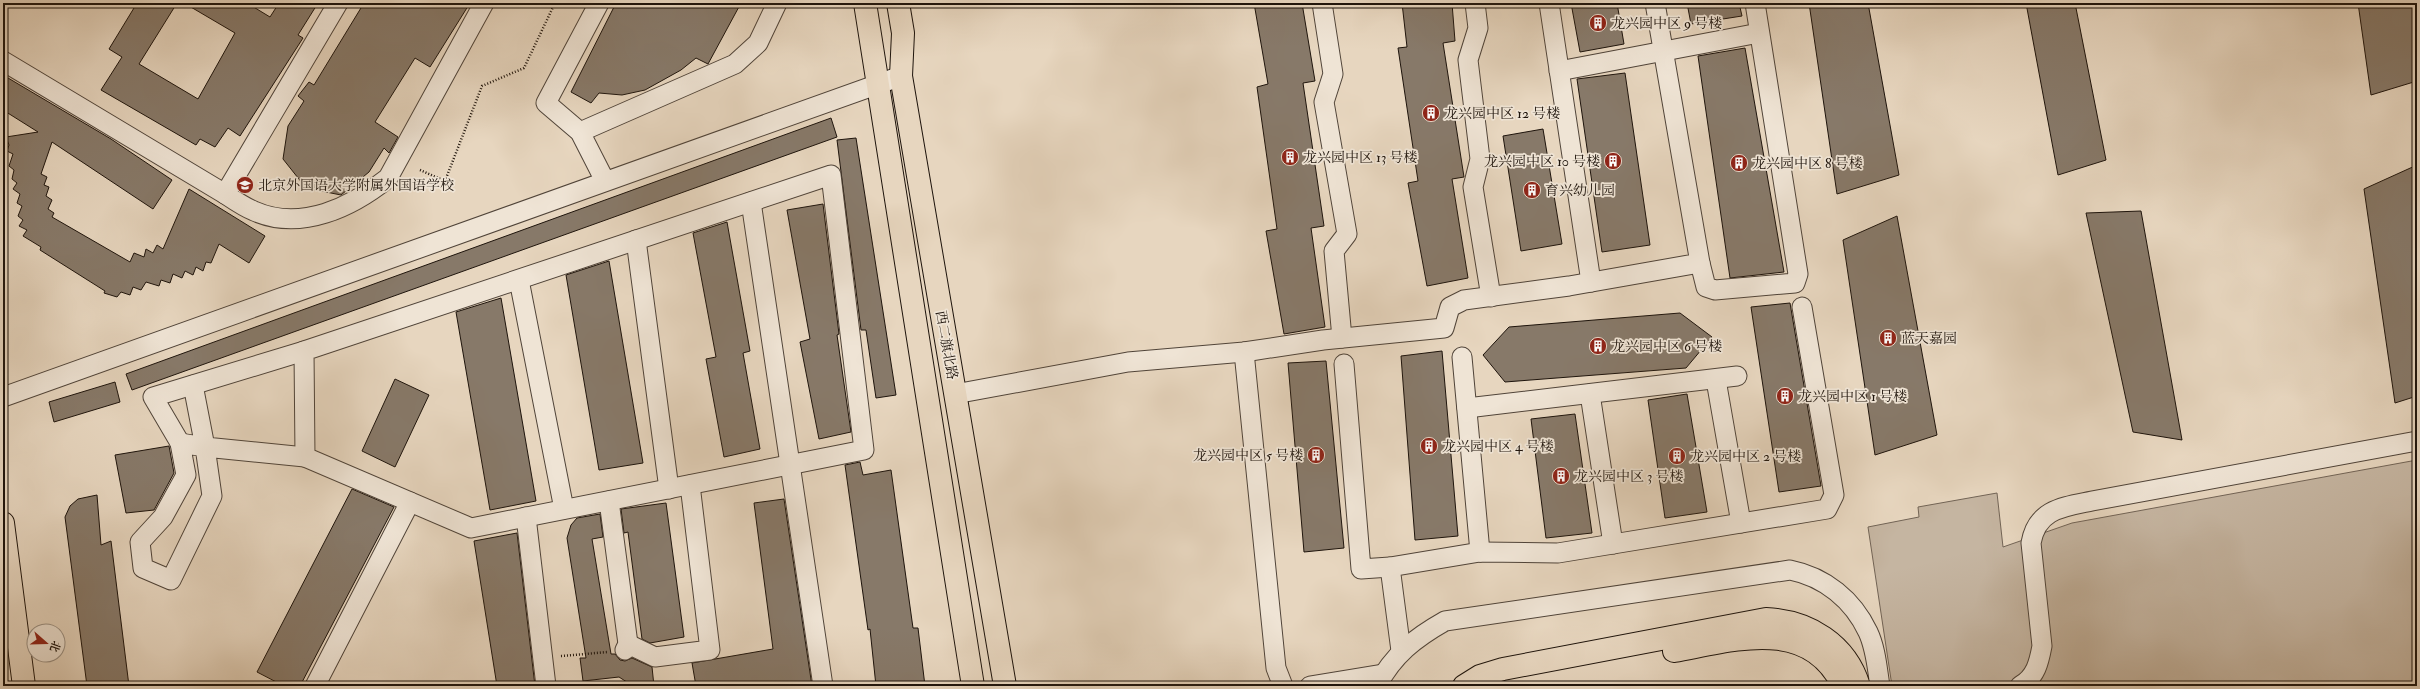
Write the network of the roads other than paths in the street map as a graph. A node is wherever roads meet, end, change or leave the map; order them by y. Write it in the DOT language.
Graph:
graph roads {
  1 [pos="338,3"];
  2 [pos="484,3"];
  3 [pos="599,3"];
  4 [pos="777,3"];
  5 [pos="865,3"];
  6 [pos="898,3"];
  7 [pos="1322,3"];
  8 [pos="1475,3"];
  9 [pos="1549,3"];
  10 [pos="1655,3"];
  11 [pos="1755,3"];
  12 [pos="1760,33"];
  13 [pos="1663,51"];
  14 [pos="3,61"];
  15 [pos="1559,71"];
  16 [pos="901,76"];
  17 [pos="877,84"];
  18 [pos="580,132"];
  19 [pos="605,182"];
  20 [pos="225,194"];
  21 [pos="751,202"];
  22 [pos="636,240"];
  23 [pos="1700,263"];
  24 [pos="519,280"];
  25 [pos="1591,282"];
  26 [pos="1491,297"];
  27 [pos="1802,307"];
  28 [pos="1342,338"];
  29 [pos="304,351"];
  30 [pos="1244,352"];
  31 [pos="1462,357"];
  32 [pos="1344,364"];
  33 [pos="1737,376"];
  34 [pos="1716,380"];
  35 [pos="193,385"];
  36 [pos="955,394"];
  37 [pos="1590,394"];
  38 [pos="3,397"];
  39 [pos="1467,408"];
  40 [pos="2417,441"];
  41 [pos="180,443"];
  42 [pos="205,447"];
  43 [pos="305,457"];
  44 [pos="790,465"];
  45 [pos="690,485"];
  46 [pos="669,489"];
  47 [pos="608,500"];
  48 [pos="410,502"];
  49 [pos="564,509"];
  50 [pos="526,517"];
  51 [pos="3,523"];
  52 [pos="1741,523"];
  53 [pos="1613,544"];
  54 [pos="1480,552"];
  55 [pos="1390,567"];
  56 [pos="1401,650"];
  57 [pos="1380,680"];
  58 [pos="24,686"];
  59 [pos="315,686"];
  60 [pos="546,686"];
  61 [pos="823,686"];
  62 [pos="973,686"];
  63 [pos="1005,686"];
  64 [pos="1283,686"];
  65 [pos="1310,686"];
  66 [pos="1464,686"];
  67 [pos="1495,686"];
  68 [pos="1843,686"];
  69 [pos="1859,686"];
  70 [pos="1880,686"];
  71 [pos="2020,686"];
  1 -- 20 [label="street"];
  2 -- 20 [label="street"];
  3 -- 18 [label="street"];
  4 -- 18 [label="street"];
  5 -- 17 [label="main road, 西二旗北路"];
  6 -- 16 [label="main road, 西二旗北路"];
  7 -- 28 [label="street"];
  8 -- 26 [label="street"];
  9 -- 15 [label="street"];
  10 -- 13 [label="street"];
  11 -- 12 [label="street"];
  12 -- 13 [label="street"];
  12 -- 23 [label="street"];
  13 -- 15 [label="street"];
  13 -- 23 [label="street"];
  14 -- 20 [label="street"];
  15 -- 25 [label="street"];
  16 -- 17 [label="street"];
  16 -- 36 [label="main road, 西二旗北路"];
  17 -- 19 [label="street"];
  17 -- 62 [label="main road, 西二旗北路"];
  18 -- 19 [label="street"];
  19 -- 38 [label="street"];
  21 -- 22 [label="street"];
  21 -- 44 [label="street"];
  21 -- 44 [label="street"];
  22 -- 24 [label="street"];
  22 -- 46 [label="street"];
  23 -- 25 [label="street"];
  24 -- 29 [label="street"];
  24 -- 49 [label="street"];
  25 -- 26 [label="street"];
  26 -- 28 [label="street"];
  27 -- 52 [label="street"];
  28 -- 30 [label="street"];
  29 -- 35 [label="street"];
  29 -- 43 [label="street"];
  30 -- 36 [label="street"];
  30 -- 64 [label="street"];
  31 -- 39 [label="street"];
  32 -- 55 [label="street"];
  33 -- 34 [label="street"];
  34 -- 37 [label="street"];
  34 -- 52 [label="street"];
  35 -- 41 [label="street"];
  35 -- 42 [label="street"];
  36 -- 63 [label="main road, 西二旗北路"];
  37 -- 39 [label="street"];
  37 -- 53 [label="street"];
  39 -- 54 [label="street"];
  40 -- 71 [label="street"];
  41 -- 42 [label="street"];
  41 -- 42 [label="street"];
  42 -- 43 [label="street"];
  43 -- 48 [label="street"];
  44 -- 45 [label="street"];
  44 -- 61 [label="street"];
  45 -- 46 [label="street"];
  45 -- 47 [label="street"];
  46 -- 47 [label="street"];
  47 -- 49 [label="street"];
  48 -- 50 [label="street"];
  48 -- 59 [label="street"];
  49 -- 50 [label="street"];
  50 -- 60 [label="street"];
  51 -- 58 [label="main road"];
  52 -- 53 [label="street"];
  53 -- 54 [label="street"];
  54 -- 55 [label="street"];
  55 -- 56 [label="street"];
  56 -- 57 [label="street"];
  56 -- 70 [label="street"];
  57 -- 65 [label="street"];
  66 -- 69 [label="main road"];
  67 -- 68 [label="main road"];
}
